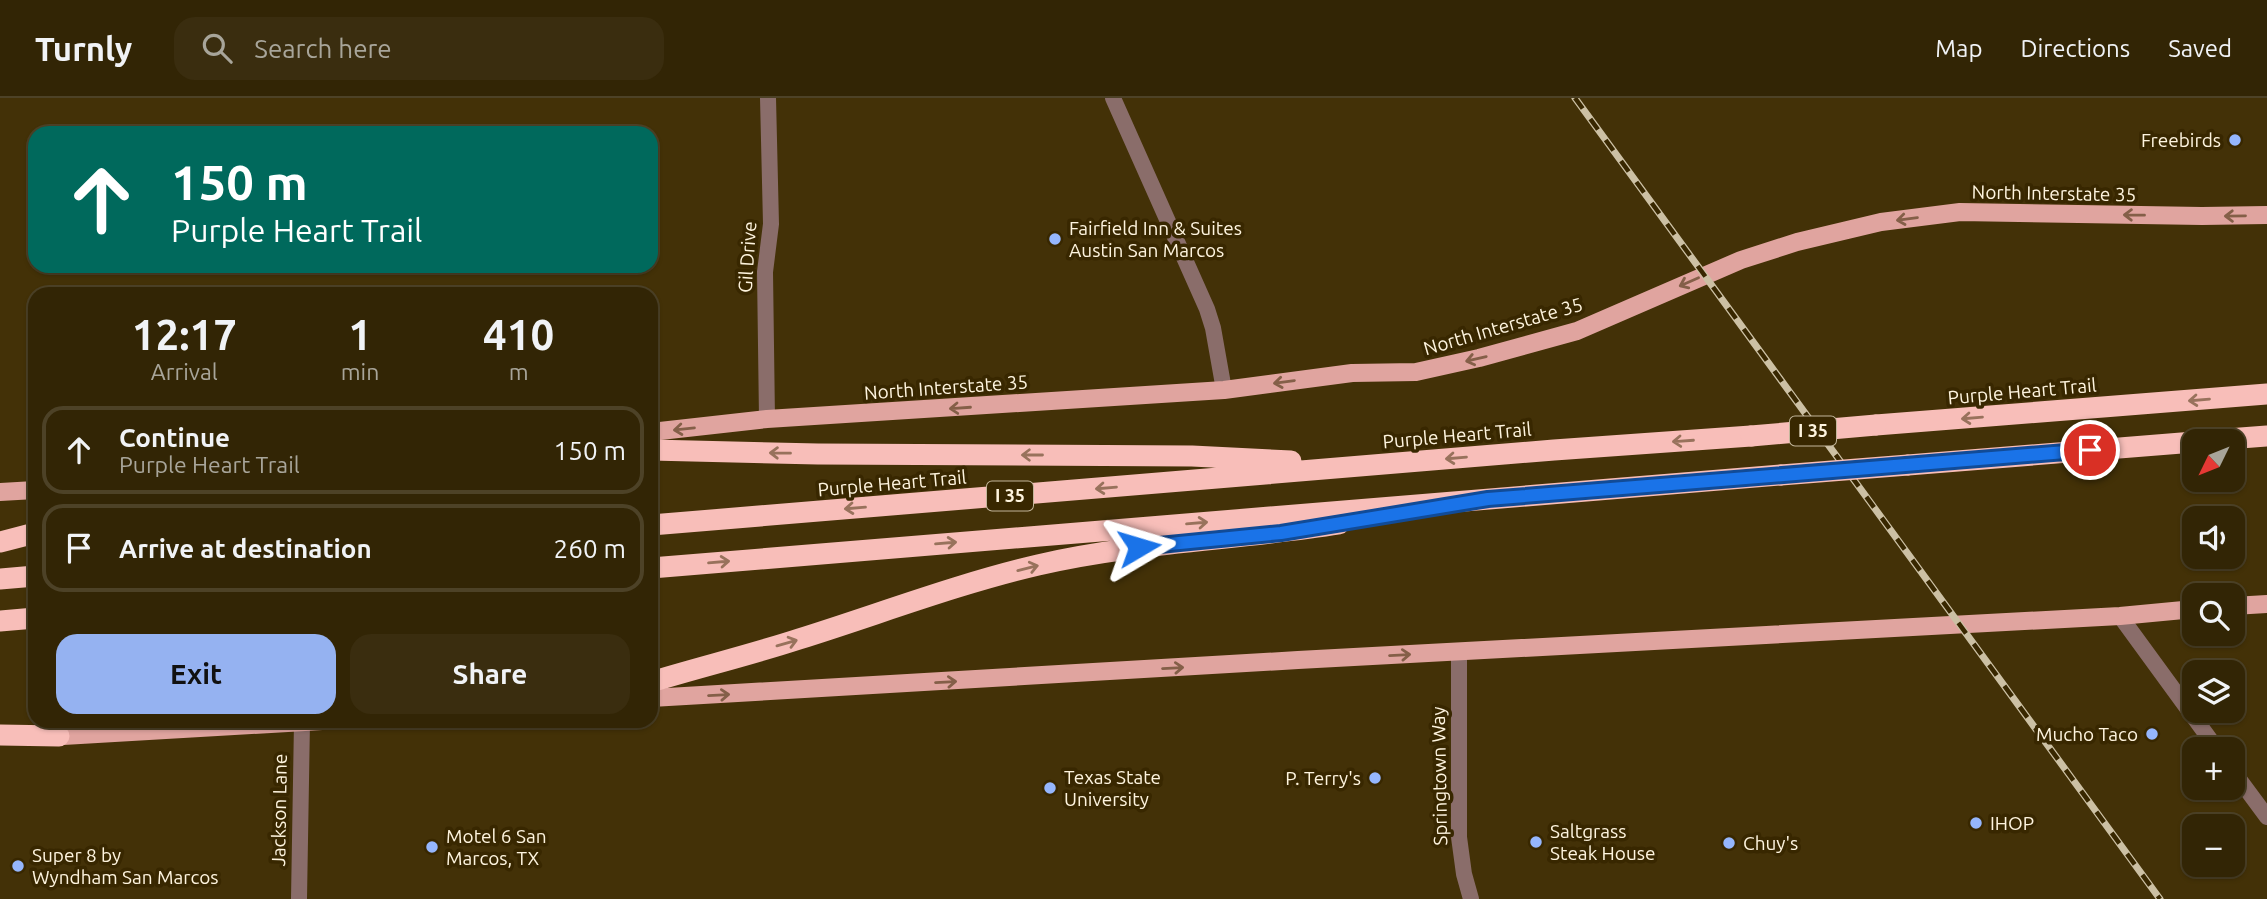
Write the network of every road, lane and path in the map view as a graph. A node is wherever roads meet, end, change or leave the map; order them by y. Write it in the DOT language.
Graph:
graph roads {
  1 [pos="768,98"];
  2 [pos="1113,98"];
  3 [pos="2267,215"];
  4 [pos="1224,390"];
  5 [pos="2267,394"];
  6 [pos="767,419"];
  7 [pos="658,431"];
  8 [pos="2267,436"];
  9 [pos="2245,438"];
  10 [pos="2182,443"];
  11 [pos="658,450"];
  12 [pos="1370,466"];
  13 [pos="28,490"];
  14 [pos="0,492"];
  15 [pos="1488,499"];
  16 [pos="658,524"];
  17 [pos="28,535"];
  18 [pos="0,542"];
  19 [pos="658,567"];
  20 [pos="28,577"];
  21 [pos="0,579"];
  22 [pos="2267,604"];
  23 [pos="2245,605"];
  24 [pos="2182,610"];
  25 [pos="2120,615"];
  26 [pos="28,619"];
  27 [pos="0,621"];
  28 [pos="1459,652"];
  29 [pos="658,680"];
  30 [pos="658,698"];
  31 [pos="198,728"];
  32 [pos="302,728"];
  33 [pos="0,735"];
  34 [pos="59,736"];
  35 [pos="2208,737"];
  36 [pos="0,741"];
  37 [pos="2245,787"];
  38 [pos="2267,817"];
  39 [pos="299,899"];
  40 [pos="1471,899"];
  1 -- 6 [label="street, Gil Drive"];
  2 -- 4 [label="street"];
  3 -- 4 [label="main road, North Interstate 35, one-way"];
  4 -- 6 [label="main road, North Interstate 35, one-way"];
  5 -- 12 [label="highway, Purple Heart Trail / I 35, one-way, bridge"];
  6 -- 7 [label="main road, North Interstate 35, one-way"];
  8 -- 9 [label="highway"];
  10 -- 15 [label="highway, I 35, bridge"];
  12 -- 11 [label="highway, one-way"];
  12 -- 16 [label="highway, Purple Heart Trail / I 35, one-way"];
  13 -- 14 [label="main road"];
  19 -- 15 [label="highway, I 35, one-way"];
  29 -- 15 [label="highway, one-way"];
  17 -- 18 [label="highway"];
  20 -- 21 [label="highway"];
  22 -- 23 [label="main road"];
  24 -- 25 [label="main road"];
  25 -- 28 [label="main road"];
  25 -- 35 [label="street"];
  26 -- 27 [label="highway"];
  30 -- 28 [label="main road, one-way"];
  28 -- 40 [label="street, Springtown Way"];
  31 -- 34 [label="main road"];
  32 -- 39 [label="street, Jackson Lane"];
  33 -- 34 [label="highway"];
  34 -- 36 [label="main road"];
  37 -- 38 [label="street"];
}
